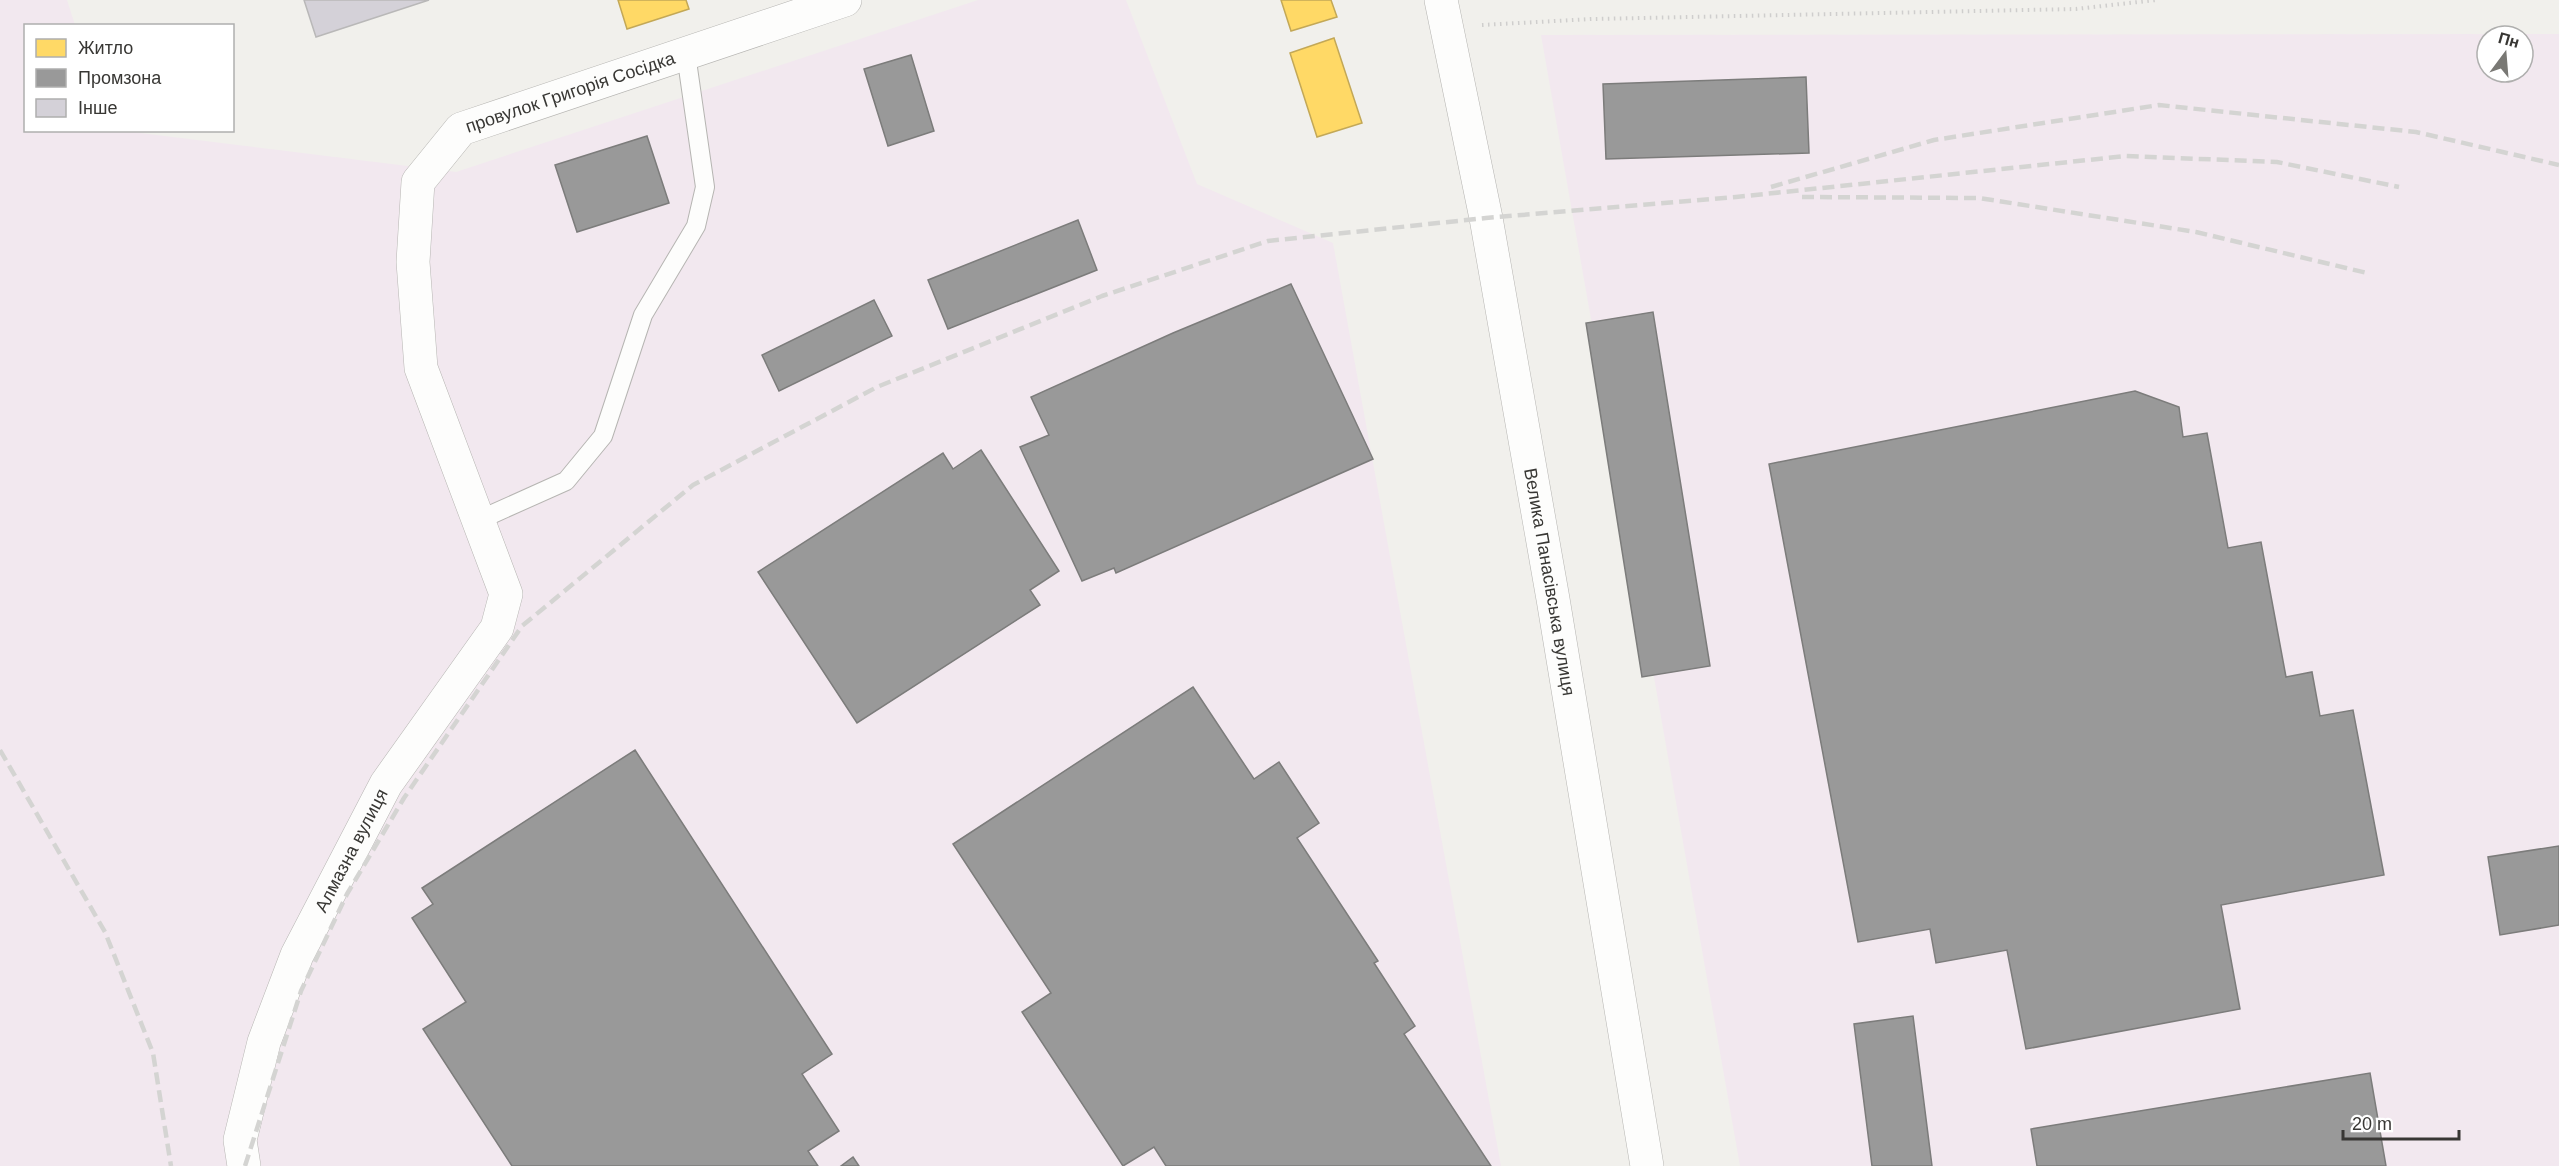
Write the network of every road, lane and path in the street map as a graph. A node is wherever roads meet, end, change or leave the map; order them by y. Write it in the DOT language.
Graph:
graph roads {
  1 [pos="845,0"];
  2 [pos="2156,0"];
  3 [pos="1444,13"];
  4 [pos="686,54"];
  5 [pos="479,520"];
  6 [pos="494,562"];
  7 [pos="244,1166"];
  8 [pos="1647,1166"];
  1 -- 4 [label="street, провулок Григорія Сосідка"];
  2 -- 3 [label="path"];
  3 -- 8 [label="street, Велика Панасівська вулиця"];
  4 -- 5 [label="lane"];
  4 -- 5 [label="street, провулок Григорія Сосідка"];
  5 -- 6 [label="street, провулок Григорія Сосідка"];
  6 -- 7 [label="street, Алмазна вулиця"];
}
